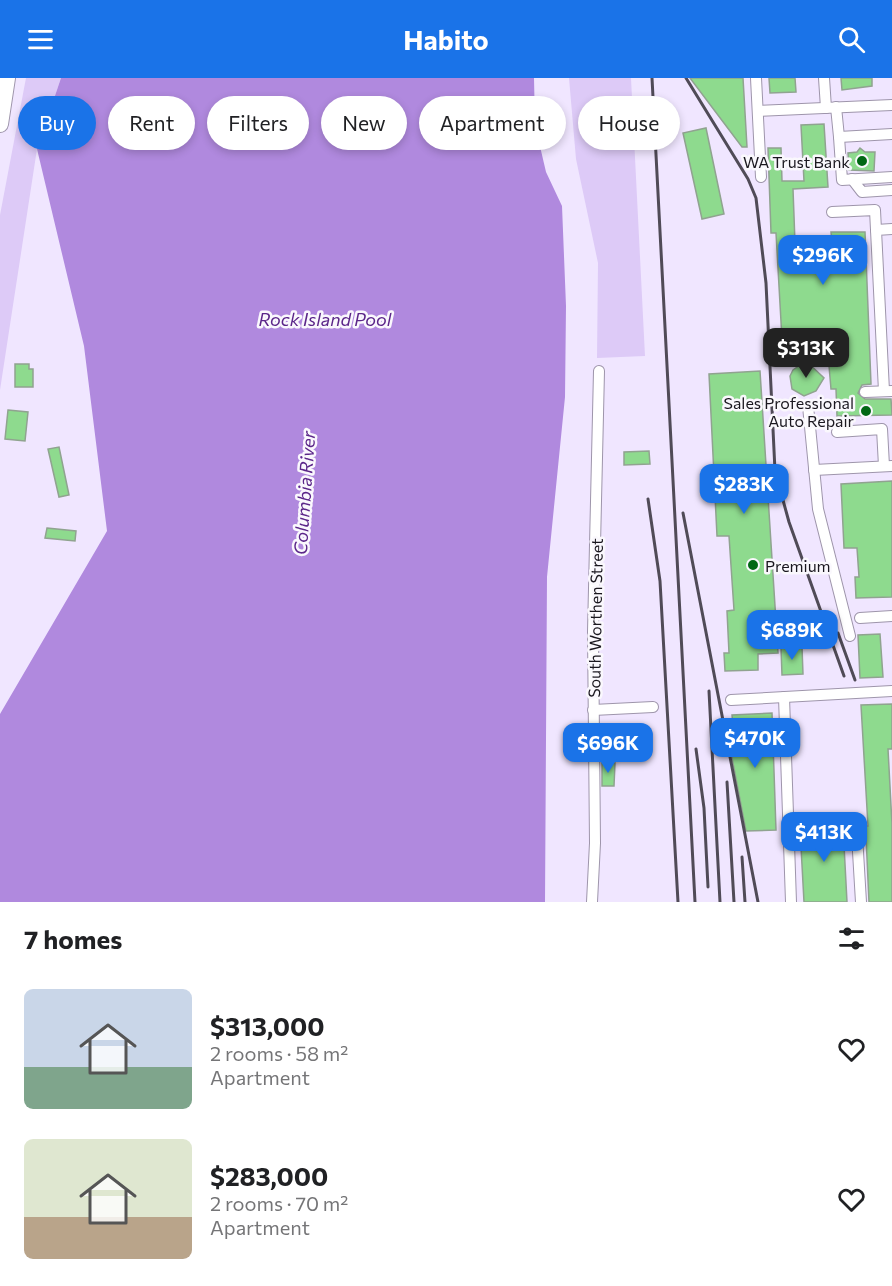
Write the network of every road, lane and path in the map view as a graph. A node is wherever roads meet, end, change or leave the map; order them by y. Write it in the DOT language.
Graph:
graph roads {
  1 [pos="7,78"];
  2 [pos="756,78"];
  3 [pos="824,78"];
  4 [pos="892,105"];
  5 [pos="831,107"];
  6 [pos="758,111"];
  7 [pos="0,124"];
  8 [pos="892,134"];
  9 [pos="838,137"];
  10 [pos="761,177"];
  11 [pos="892,177"];
  12 [pos="852,179"];
  13 [pos="892,190"];
  14 [pos="832,213"];
  15 [pos="892,229"];
  16 [pos="876,230"];
  17 [pos="599,371"];
  18 [pos="888,391"];
  19 [pos="865,392"];
  20 [pos="808,406"];
  21 [pos="837,432"];
  22 [pos="888,466"];
  23 [pos="814,470"];
  24 [pos="892,616"];
  25 [pos="860,618"];
  26 [pos="850,636"];
  27 [pos="892,691"];
  28 [pos="784,697"];
  29 [pos="731,700"];
  30 [pos="653,706"];
  31 [pos="593,710"];
  32 [pos="857,835"];
  33 [pos="592,902"];
  34 [pos="791,902"];
  35 [pos="861,902"];
  1 -- 7 [label="highway"];
  2 -- 6 [label="street"];
  3 -- 5 [label="street"];
  4 -- 5 [label="street"];
  5 -- 6 [label="street"];
  5 -- 9 [label="street"];
  6 -- 10 [label="street"];
  8 -- 9 [label="street"];
  9 -- 12 [label="street"];
  11 -- 12 [label="street"];
  12 -- 13 [label="street"];
  14 -- 16 [label="street"];
  15 -- 16 [label="street"];
  16 -- 18 [label="street"];
  17 -- 31 [label="street, South Worthen Street"];
  18 -- 19 [label="street"];
  20 -- 23 [label="street"];
  21 -- 22 [label="street"];
  22 -- 23 [label="street"];
  23 -- 26 [label="street"];
  24 -- 25 [label="street"];
  27 -- 28 [label="street"];
  28 -- 29 [label="street"];
  28 -- 34 [label="street"];
  30 -- 31 [label="street"];
  31 -- 33 [label="street, South Worthen Street"];
  32 -- 35 [label="street"];
}
